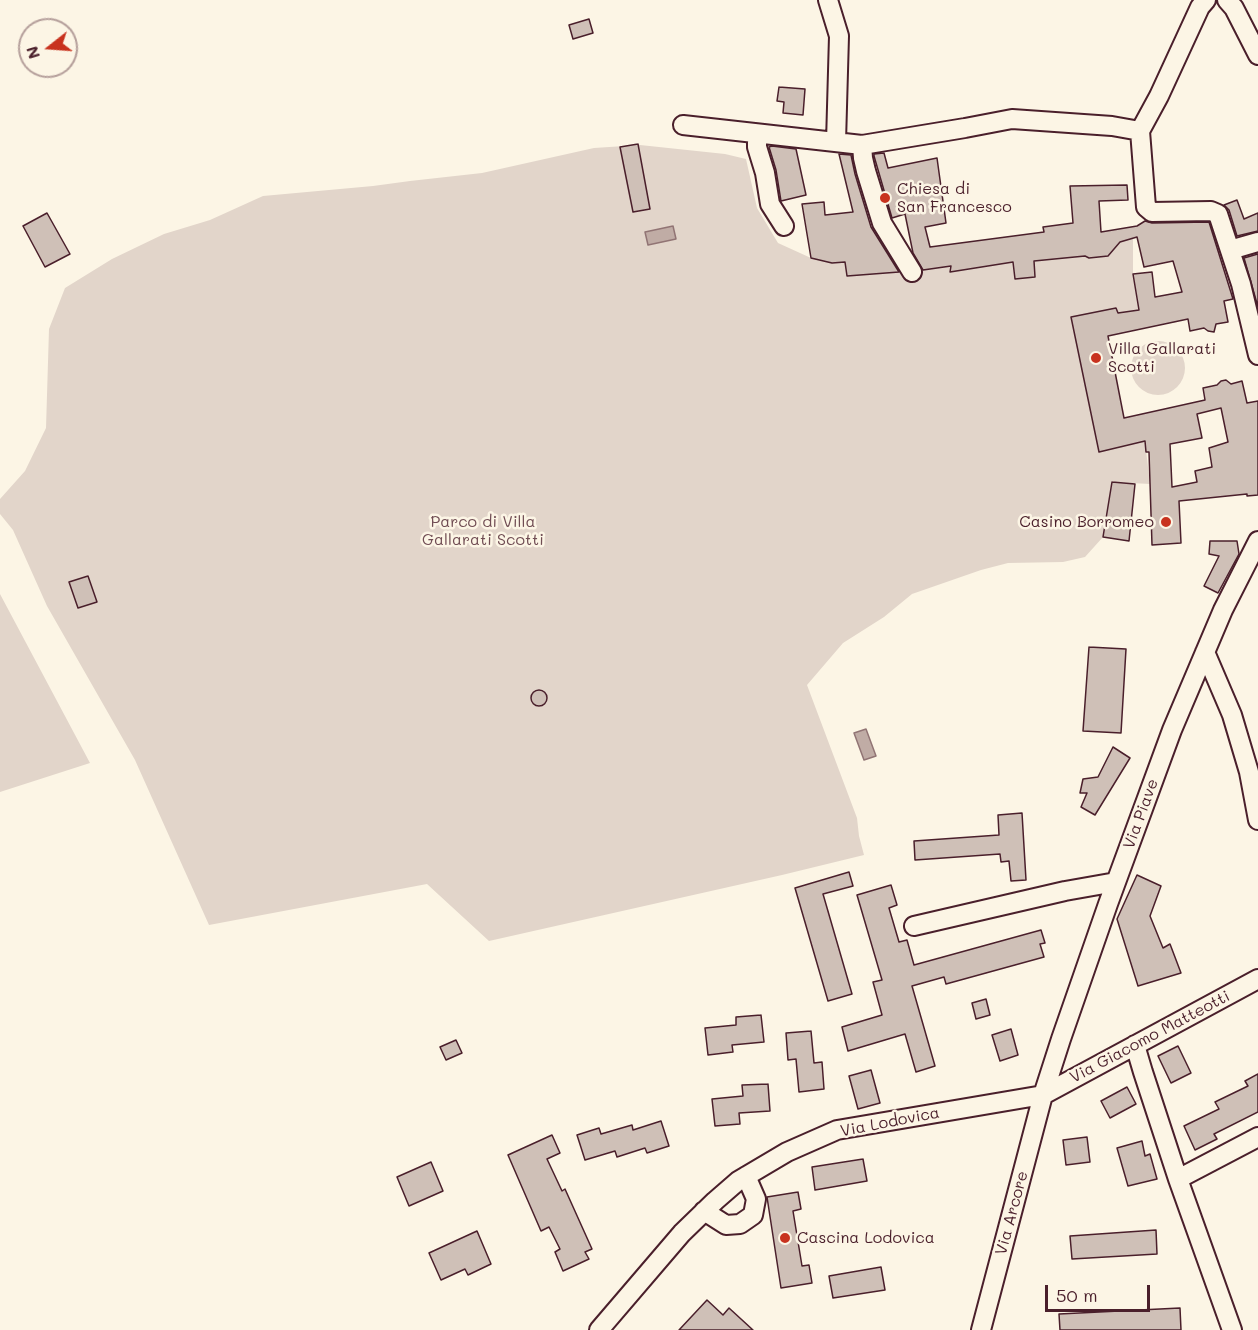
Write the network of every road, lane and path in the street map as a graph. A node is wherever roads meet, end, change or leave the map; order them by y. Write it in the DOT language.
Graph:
graph roads {
  1 [pos="828,0"];
  2 [pos="1206,0"];
  3 [pos="1227,0"];
  4 [pos="1257,52"];
  5 [pos="682,125"];
  6 [pos="1140,131"];
  7 [pos="757,134"];
  8 [pos="836,142"];
  9 [pos="862,145"];
  10 [pos="784,226"];
  11 [pos="1258,242"];
  12 [pos="1230,250"];
  13 [pos="912,272"];
  14 [pos="1257,349"];
  15 [pos="1258,540"];
  16 [pos="1205,652"];
  17 [pos="1258,820"];
  18 [pos="1116,882"];
  19 [pos="914,926"];
  20 [pos="1258,979"];
  21 [pos="1135,1045"];
  22 [pos="1043,1095"];
  23 [pos="1258,1137"];
  24 [pos="746,1176"];
  25 [pos="1178,1179"];
  26 [pos="704,1211"];
  27 [pos="599,1330"];
  28 [pos="981,1330"];
  29 [pos="1232,1330"];
  1 -- 8 [label="street"];
  2 -- 6 [label="street"];
  3 -- 4 [label="street"];
  5 -- 7 [label="street"];
  6 -- 9 [label="street"];
  6 -- 12 [label="street"];
  7 -- 8 [label="street"];
  7 -- 10 [label="street"];
  8 -- 9 [label="street"];
  9 -- 13 [label="street"];
  11 -- 12 [label="street"];
  12 -- 14 [label="street"];
  15 -- 16 [label="street, Via Piave"];
  16 -- 17 [label="street"];
  16 -- 18 [label="street, Via Piave"];
  18 -- 19 [label="street"];
  18 -- 22 [label="street, Via Piave"];
  20 -- 21 [label="street, Via Giacomo Matteotti"];
  21 -- 22 [label="street, Via Giacomo Matteotti"];
  21 -- 25 [label="street"];
  22 -- 24 [label="street, Via Lodovica"];
  22 -- 28 [label="street, Via Arcore"];
  23 -- 25 [label="street"];
  24 -- 26 [label="street, Via Lodovica"];
  24 -- 26 [label="street"];
  25 -- 29 [label="street"];
  26 -- 27 [label="street, Via Lodovica"];
}
